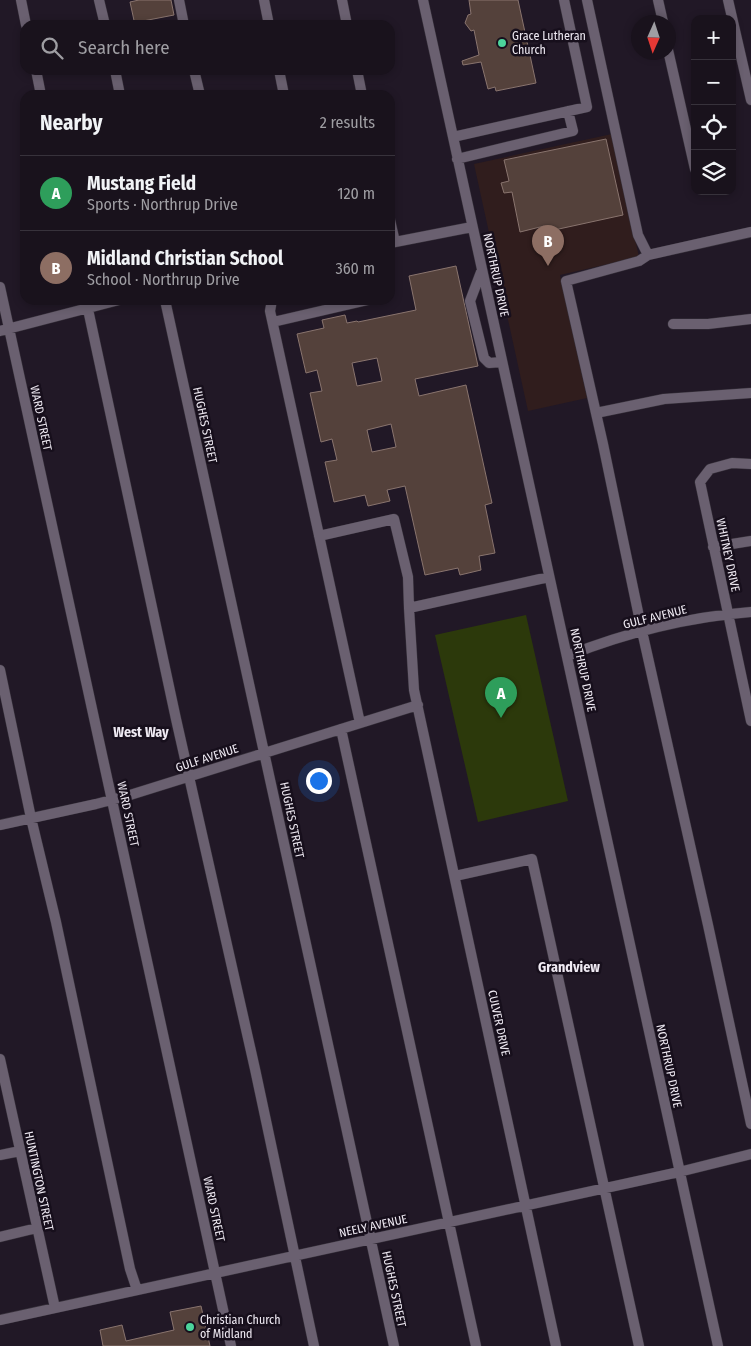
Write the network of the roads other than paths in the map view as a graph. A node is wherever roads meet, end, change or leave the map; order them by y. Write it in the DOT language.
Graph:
graph roads {
  1 [pos="21,0"];
  2 [pos="99,0"];
  3 [pos="179,0"];
  4 [pos="264,0"];
  5 [pos="342,0"];
  6 [pos="423,0"];
  7 [pos="564,0"];
  8 [pos="586,0"];
  9 [pos="658,0"];
  10 [pos="728,0"];
  11 [pos="661,15"];
  12 [pos="25,20"];
  13 [pos="104,20"];
  14 [pos="183,20"];
  15 [pos="268,20"];
  16 [pos="346,20"];
  17 [pos="670,60"];
  18 [pos="37,75"];
  19 [pos="115,75"];
  20 [pos="195,75"];
  21 [pos="280,75"];
  22 [pos="358,75"];
  23 [pos="41,90"];
  24 [pos="119,90"];
  25 [pos="199,90"];
  26 [pos="283,90"];
  27 [pos="361,90"];
  28 [pos="751,100"];
  29 [pos="568,111"];
  30 [pos="453,137"];
  31 [pos="691,152"];
  32 [pos="458,159"];
  33 [pos="472,227"];
  34 [pos="751,232"];
  35 [pos="395,243"];
  36 [pos="648,255"];
  37 [pos="482,271"];
  38 [pos="0,287"];
  39 [pos="84,305"];
  40 [pos="87,305"];
  41 [pos="166,305"];
  42 [pos="271,305"];
  43 [pos="346,305"];
  44 [pos="751,319"];
  45 [pos="273,322"];
  46 [pos="673,324"];
  47 [pos="5,330"];
  48 [pos="502,362"];
  49 [pos="751,392"];
  50 [pos="596,413"];
  51 [pos="751,464"];
  52 [pos="319,536"];
  53 [pos="751,541"];
  54 [pos="714,547"];
  55 [pos="549,577"];
  56 [pos="409,608"];
  57 [pos="751,612"];
  58 [pos="728,614"];
  59 [pos="642,631"];
  60 [pos="567,656"];
  61 [pos="0,670"];
  62 [pos="418,705"];
  63 [pos="751,721"];
  64 [pos="360,723"];
  65 [pos="341,728"];
  66 [pos="264,752"];
  67 [pos="190,776"];
  68 [pos="112,800"];
  69 [pos="30,818"];
  70 [pos="0,825"];
  71 [pos="455,876"];
  72 [pos="0,1059"];
  73 [pos="1,1071"];
  74 [pos="751,1124"];
  75 [pos="20,1150"];
  76 [pos="751,1154"];
  77 [pos="0,1155"];
  78 [pos="679,1172"];
  79 [pos="604,1188"];
  80 [pos="525,1206"];
  81 [pos="449,1222"];
  82 [pos="37,1228"];
  83 [pos="0,1237"];
  84 [pos="370,1240"];
  85 [pos="294,1256"];
  86 [pos="215,1273"];
  87 [pos="137,1290"];
  88 [pos="54,1308"];
  89 [pos="0,1320"];
  90 [pos="231,1346"];
  91 [pos="314,1346"];
  92 [pos="394,1346"];
  93 [pos="476,1346"];
  94 [pos="556,1346"];
  95 [pos="639,1346"];
  96 [pos="718,1346"];
  1 -- 12 [label="street"];
  2 -- 13 [label="street"];
  3 -- 14 [label="street"];
  4 -- 15 [label="street"];
  5 -- 16 [label="street"];
  6 -- 30 [label="street, NORTHRUP DRIVE"];
  7 -- 29 [label="street"];
  8 -- 36 [label="street"];
  9 -- 11 [label="street"];
  10 -- 28 [label="street"];
  17 -- 31 [label="street"];
  18 -- 23 [label="street"];
  19 -- 24 [label="street"];
  20 -- 25 [label="street"];
  21 -- 26 [label="street"];
  22 -- 27 [label="street"];
  29 -- 30 [label="street"];
  29 -- 32 [label="street"];
  30 -- 32 [label="street, NORTHRUP DRIVE"];
  32 -- 33 [label="street, NORTHRUP DRIVE"];
  33 -- 35 [label="street"];
  33 -- 37 [label="street, NORTHRUP DRIVE"];
  34 -- 36 [label="street"];
  36 -- 50 [label="street"];
  37 -- 48 [label="street, NORTHRUP DRIVE"];
  37 -- 48 [label="street"];
  38 -- 47 [label="street, WARD STREET"];
  39 -- 47 [label="street"];
  40 -- 67 [label="street"];
  41 -- 66 [label="street, HUGHES STREET"];
  42 -- 45 [label="street"];
  43 -- 45 [label="street"];
  44 -- 46 [label="street"];
  45 -- 52 [label="street"];
  47 -- 68 [label="street, WARD STREET"];
  48 -- 55 [label="street, NORTHRUP DRIVE"];
  49 -- 50 [label="street"];
  50 -- 59 [label="street"];
  51 -- 54 [label="street, WHITNEY DRIVE"];
  52 -- 56 [label="street, CULVER DRIVE"];
  52 -- 64 [label="street"];
  53 -- 54 [label="street"];
  54 -- 58 [label="street, WHITNEY DRIVE"];
  55 -- 56 [label="street"];
  55 -- 60 [label="street, NORTHRUP DRIVE"];
  56 -- 62 [label="street, CULVER DRIVE"];
  57 -- 58 [label="street, GULF AVENUE"];
  58 -- 59 [label="street, GULF AVENUE"];
  58 -- 63 [label="street, WHITNEY DRIVE"];
  59 -- 60 [label="street, GULF AVENUE"];
  59 -- 74 [label="street"];
  60 -- 78 [label="street, NORTHRUP DRIVE"];
  61 -- 69 [label="street"];
  62 -- 64 [label="street, GULF AVENUE"];
  62 -- 71 [label="street, CULVER DRIVE"];
  64 -- 65 [label="street, GULF AVENUE"];
  65 -- 66 [label="street, GULF AVENUE"];
  65 -- 81 [label="street"];
  66 -- 67 [label="street, GULF AVENUE"];
  66 -- 84 [label="street, HUGHES STREET"];
  67 -- 68 [label="street, GULF AVENUE"];
  67 -- 85 [label="street"];
  68 -- 69 [label="street, GULF AVENUE"];
  68 -- 86 [label="street, WARD STREET"];
  69 -- 70 [label="street, GULF AVENUE"];
  69 -- 87 [label="street"];
  71 -- 79 [label="street"];
  71 -- 80 [label="street, CULVER DRIVE"];
  72 -- 73 [label="street, HUNTINGTON STREET"];
  73 -- 75 [label="street, HUNTINGTON STREET"];
  75 -- 77 [label="street"];
  75 -- 82 [label="street, HUNTINGTON STREET"];
  76 -- 78 [label="street, NEELY AVENUE"];
  78 -- 79 [label="street, NEELY AVENUE"];
  78 -- 96 [label="street, NORTHRUP DRIVE"];
  79 -- 80 [label="street, NEELY AVENUE"];
  79 -- 95 [label="street"];
  80 -- 81 [label="street, NEELY AVENUE"];
  80 -- 94 [label="street, CULVER DRIVE"];
  81 -- 84 [label="street, NEELY AVENUE"];
  81 -- 93 [label="street"];
  82 -- 83 [label="street"];
  82 -- 88 [label="street, HUNTINGTON STREET"];
  84 -- 85 [label="street, NEELY AVENUE"];
  84 -- 92 [label="street, HUGHES STREET"];
  85 -- 86 [label="street, NEELY AVENUE"];
  85 -- 91 [label="street"];
  86 -- 87 [label="street, NEELY AVENUE"];
  86 -- 90 [label="street, WARD STREET"];
  87 -- 88 [label="street, NEELY AVENUE"];
  88 -- 89 [label="street, NEELY AVENUE"];
}
